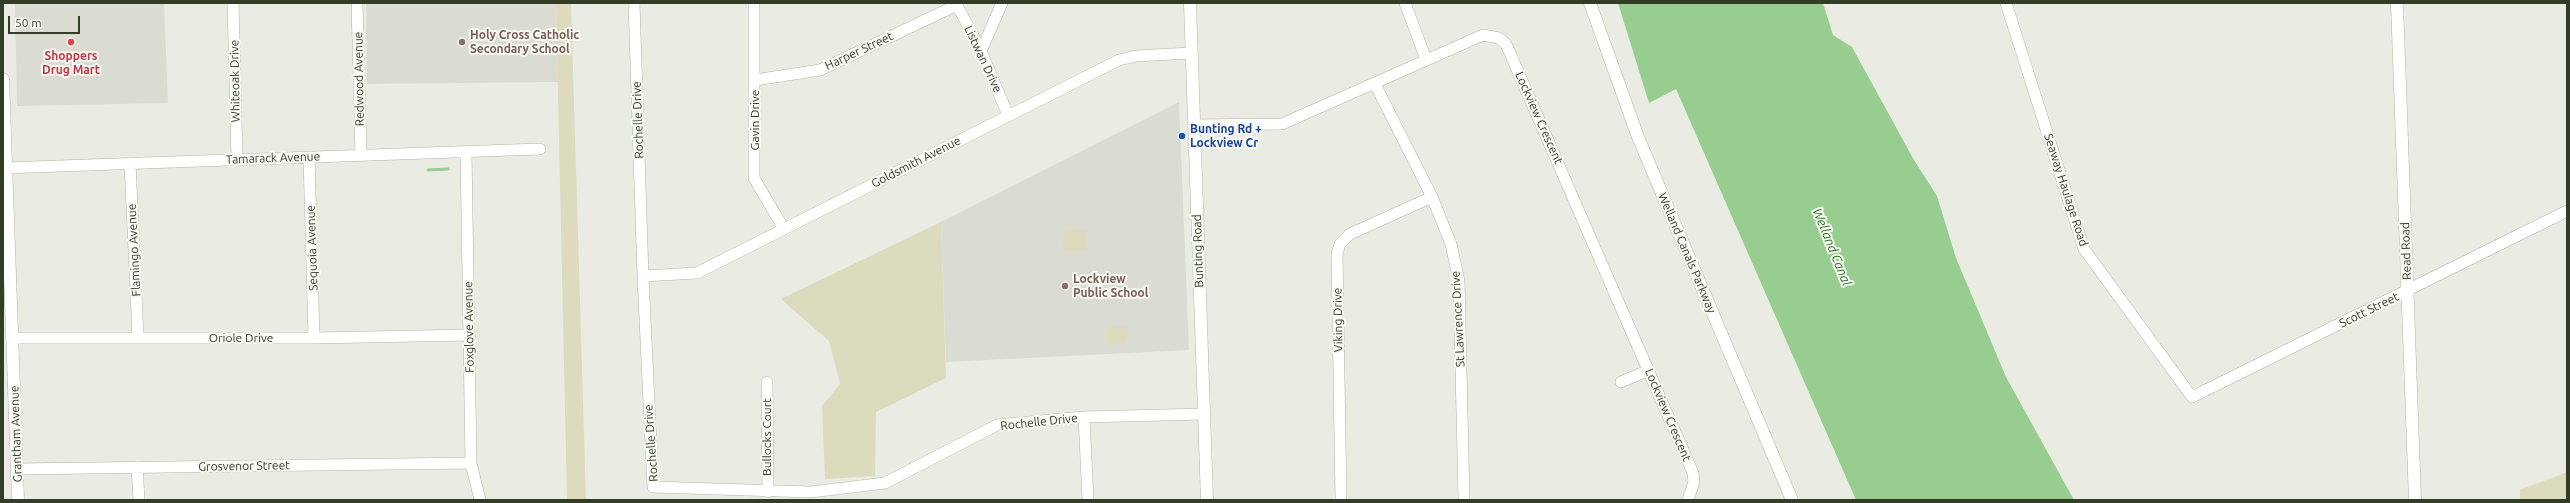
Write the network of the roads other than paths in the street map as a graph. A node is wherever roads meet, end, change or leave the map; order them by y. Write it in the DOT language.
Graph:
graph roads {
  1 [pos="233,3"];
  2 [pos="357,3"];
  3 [pos="634,3"];
  4 [pos="754,3"];
  5 [pos="1002,3"];
  6 [pos="1190,3"];
  7 [pos="1405,3"];
  8 [pos="1590,3"];
  9 [pos="2006,3"];
  10 [pos="2397,3"];
  11 [pos="957,4"];
  12 [pos="981,51"];
  13 [pos="1191,53"];
  14 [pos="1426,59"];
  15 [pos="3,79"];
  16 [pos="755,80"];
  17 [pos="1375,84"];
  18 [pos="1008,115"];
  19 [pos="1194,125"];
  20 [pos="540,149"];
  21 [pos="466,153"];
  22 [pos="361,155"];
  23 [pos="309,157"];
  24 [pos="237,160"];
  25 [pos="130,163"];
  26 [pos="4,168"];
  27 [pos="1432,197"];
  28 [pos="2567,211"];
  29 [pos="784,229"];
  30 [pos="643,276"];
  31 [pos="2408,291"];
  32 [pos="470,335"];
  33 [pos="12,338"];
  34 [pos="138,338"];
  35 [pos="314,338"];
  36 [pos="1649,370"];
  37 [pos="767,382"];
  38 [pos="1621,382"];
  39 [pos="2192,397"];
  40 [pos="1204,414"];
  41 [pos="1084,417"];
  42 [pos="471,463"];
  43 [pos="137,467"];
  44 [pos="17,469"];
  45 [pos="768,492"];
  46 [pos="811,496"];
  47 [pos="18,500"];
  48 [pos="139,500"];
  49 [pos="480,500"];
  50 [pos="1088,500"];
  51 [pos="1207,500"];
  52 [pos="1341,500"];
  53 [pos="1464,500"];
  54 [pos="1688,500"];
  55 [pos="1792,500"];
  56 [pos="2415,500"];
  1 -- 24 [label="street, Whiteoak Drive"];
  2 -- 22 [label="street, Redwood Avenue"];
  3 -- 30 [label="street, Rochelle Drive"];
  4 -- 16 [label="street, Gavin Drive"];
  5 -- 12 [label="street"];
  6 -- 13 [label="main road, Bunting Road"];
  7 -- 14 [label="street"];
  8 -- 55 [label="main road, Welland Canals Parkway"];
  9 -- 39 [label="street, Seaway Haulage Road"];
  10 -- 31 [label="main road, Read Road"];
  11 -- 12 [label="street, Listwan Drive"];
  11 -- 16 [label="street, Harper Street"];
  12 -- 18 [label="street, Listwan Drive"];
  13 -- 18 [label="street, Goldsmith Avenue"];
  13 -- 19 [label="main road, Bunting Road"];
  14 -- 17 [label="street, Lockview Crescent"];
  14 -- 36 [label="street, Lockview Crescent"];
  15 -- 26 [label="main road, Grantham Avenue"];
  16 -- 29 [label="street, Gavin Drive"];
  17 -- 19 [label="street, Lockview Crescent"];
  17 -- 27 [label="street, St Lawrence Drive"];
  18 -- 29 [label="street, Goldsmith Avenue"];
  19 -- 40 [label="main road, Bunting Road"];
  20 -- 21 [label="street, Tamarack Avenue"];
  21 -- 22 [label="street, Tamarack Avenue"];
  21 -- 32 [label="street, Foxglove Avenue"];
  22 -- 23 [label="street, Tamarack Avenue"];
  23 -- 24 [label="street, Tamarack Avenue"];
  23 -- 35 [label="street, Sequoia Avenue"];
  24 -- 25 [label="street, Tamarack Avenue"];
  25 -- 26 [label="street, Tamarack Avenue"];
  25 -- 34 [label="street, Flamingo Avenue"];
  26 -- 33 [label="main road, Grantham Avenue"];
  27 -- 52 [label="street, Viking Drive"];
  27 -- 53 [label="street, St Lawrence Drive"];
  28 -- 31 [label="street, Scott Street"];
  29 -- 30 [label="street, Goldsmith Avenue"];
  30 -- 45 [label="street, Rochelle Drive"];
  31 -- 39 [label="street, Scott Street"];
  31 -- 56 [label="main road, Read Road"];
  32 -- 35 [label="street, Oriole Drive"];
  32 -- 42 [label="street, Foxglove Avenue"];
  33 -- 34 [label="street, Oriole Drive"];
  33 -- 44 [label="main road, Grantham Avenue"];
  34 -- 35 [label="street, Oriole Drive"];
  36 -- 38 [label="street"];
  36 -- 54 [label="street, Lockview Crescent"];
  37 -- 45 [label="street, Bullocks Court"];
  40 -- 41 [label="street, Rochelle Drive"];
  40 -- 51 [label="main road, Bunting Road"];
  41 -- 46 [label="street, Rochelle Drive"];
  41 -- 50 [label="street"];
  42 -- 43 [label="street, Grosvenor Street"];
  42 -- 49 [label="street, Foxglove Avenue"];
  43 -- 44 [label="street, Grosvenor Street"];
  43 -- 48 [label="street"];
  44 -- 47 [label="main road, Grantham Avenue"];
  45 -- 46 [label="street, Rochelle Drive"];
}
